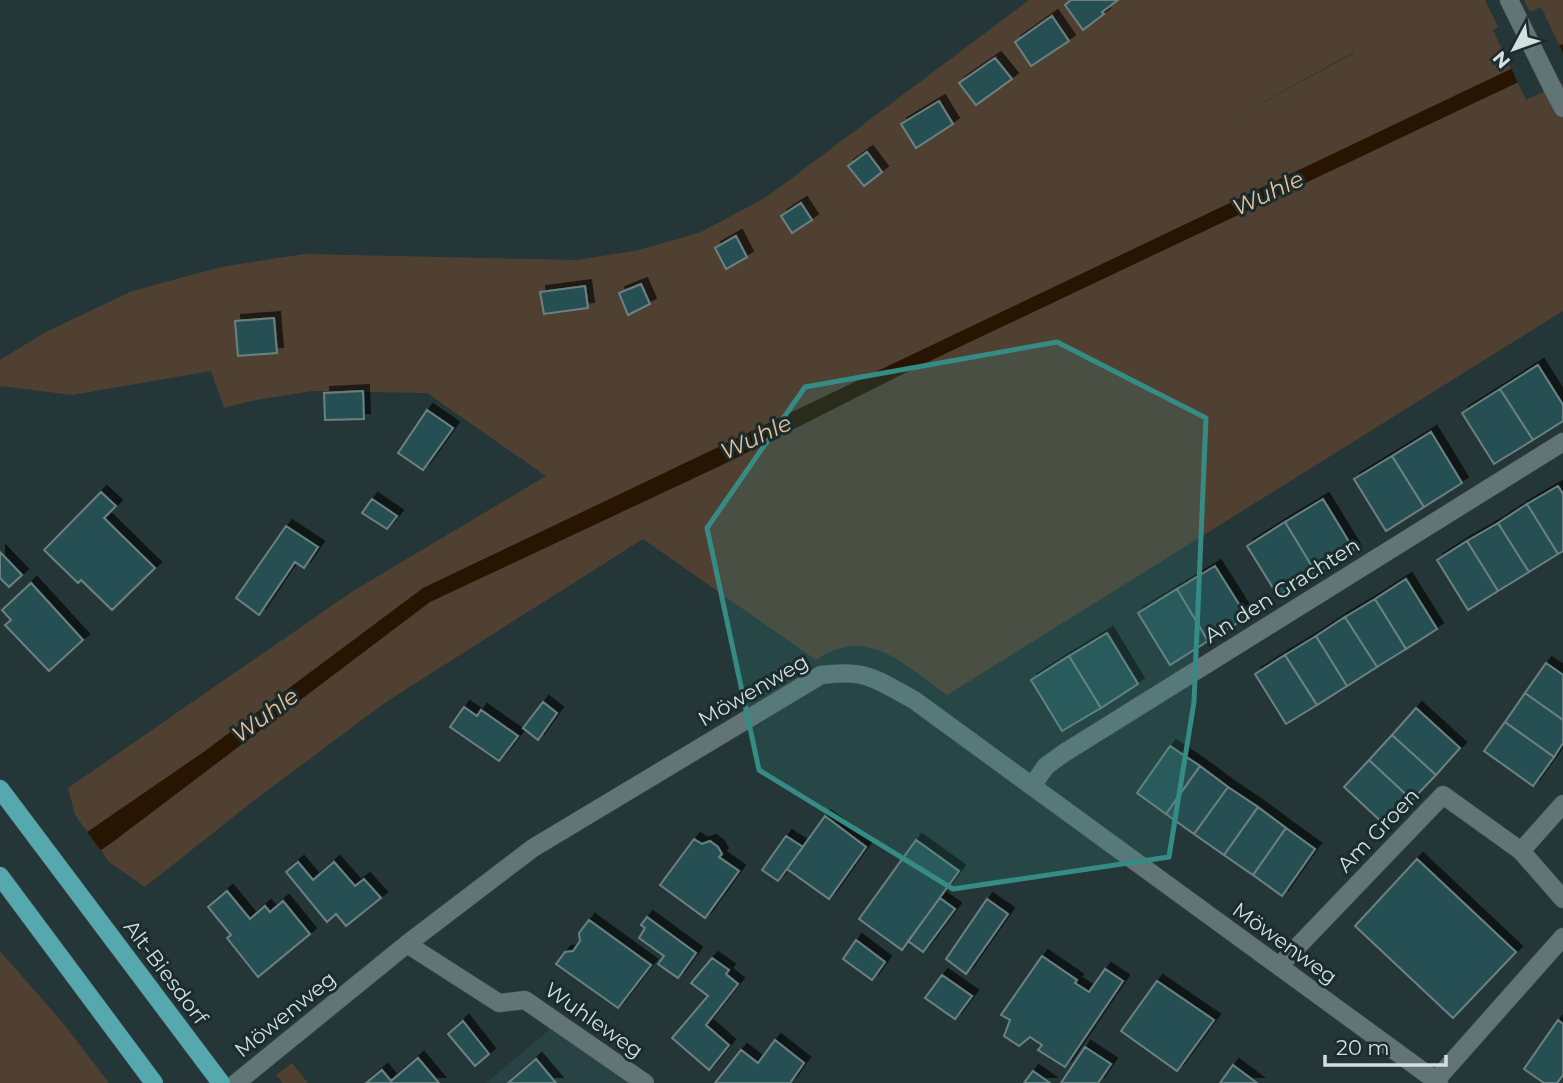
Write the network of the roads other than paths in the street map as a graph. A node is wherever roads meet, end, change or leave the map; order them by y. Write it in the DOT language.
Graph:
graph roads {
  1 [pos="1509,0"];
  2 [pos="1563,108"];
  3 [pos="1563,442"];
  4 [pos="1032,786"];
  5 [pos="0,789"];
  6 [pos="1563,804"];
  7 [pos="1521,851"];
  8 [pos="0,876"];
  9 [pos="1563,899"];
  10 [pos="1563,937"];
  11 [pos="407,944"];
  12 [pos="1279,966"];
  13 [pos="1438,1082"];
  14 [pos="154,1083"];
  15 [pos="221,1083"];
  16 [pos="236,1083"];
  17 [pos="645,1083"];
  1 -- 2 [label="street"];
  3 -- 4 [label="street, An den Grachten"];
  4 -- 11 [label="street, Möwenweg"];
  4 -- 12 [label="street, Möwenweg"];
  5 -- 15 [label="main road, Alt-Biesdorf"];
  6 -- 7 [label="street"];
  7 -- 9 [label="street, Am Groen"];
  7 -- 12 [label="street, Am Groen"];
  8 -- 14 [label="main road"];
  10 -- 13 [label="street"];
  11 -- 16 [label="street, Möwenweg"];
  11 -- 17 [label="street, Wuhleweg"];
  12 -- 13 [label="street, Möwenweg"];
}
